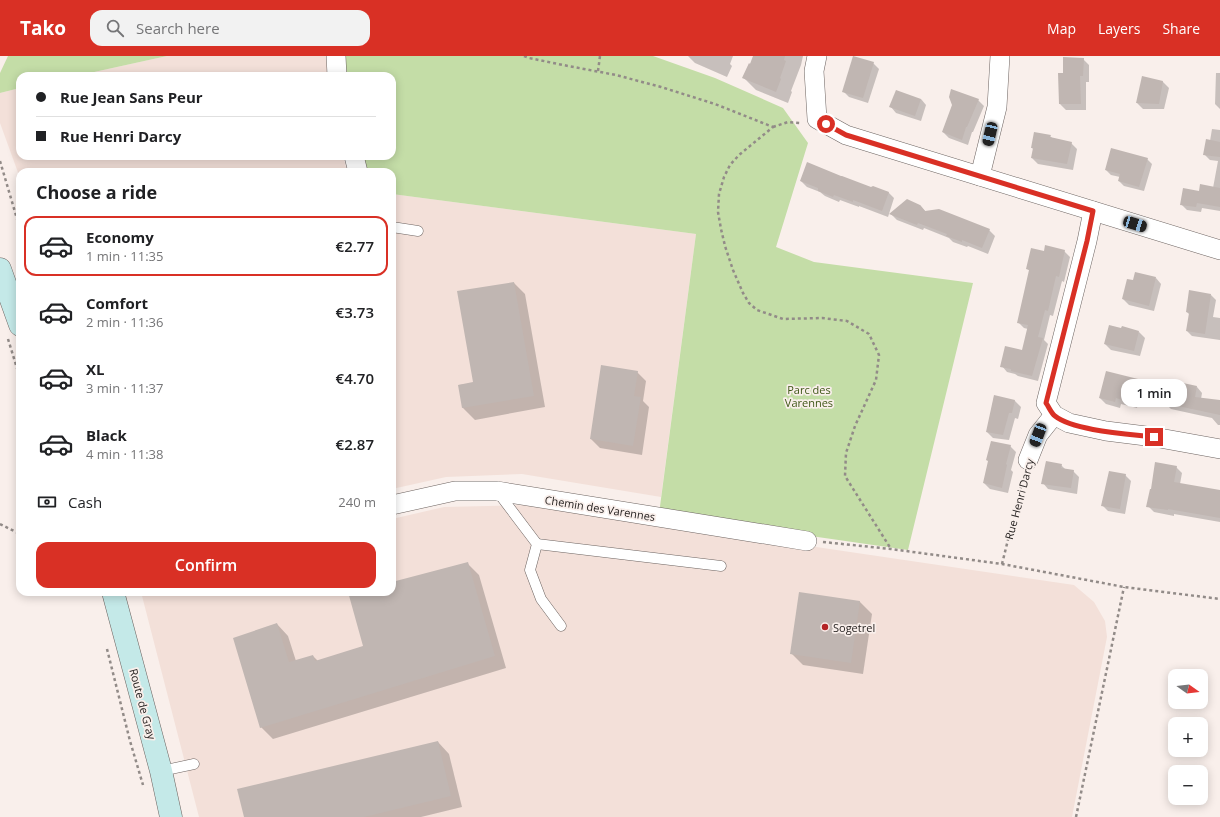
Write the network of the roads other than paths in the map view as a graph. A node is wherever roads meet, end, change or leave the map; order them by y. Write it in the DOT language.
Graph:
graph roads {
  1 [pos="336,56"];
  2 [pos="816,56"];
  3 [pos="1000,56"];
  4 [pos="337,72"];
  5 [pos="980,176"];
  6 [pos="1093,211"];
  7 [pos="396,228"];
  8 [pos="418,231"];
  9 [pos="1220,250"];
  10 [pos="0,269"];
  11 [pos="13,331"];
  12 [pos="1054,415"];
  13 [pos="1220,449"];
  14 [pos="1028,460"];
  15 [pos="497,491"];
  16 [pos="396,504"];
  17 [pos="807,541"];
  18 [pos="536,544"];
  19 [pos="721,566"];
  20 [pos="114,596"];
  21 [pos="561,626"];
  22 [pos="194,764"];
  23 [pos="161,772"];
  24 [pos="171,817"];
  1 -- 4 [label="street"];
  2 -- 5 [label="street"];
  3 -- 5 [label="street"];
  5 -- 6 [label="street"];
  6 -- 9 [label="street"];
  6 -- 12 [label="street"];
  7 -- 8 [label="lane"];
  10 -- 11 [label="main road"];
  12 -- 13 [label="street"];
  12 -- 14 [label="street, Rue Henri Darcy"];
  15 -- 16 [label="street, Chemin des Varennes"];
  15 -- 17 [label="street, Chemin des Varennes"];
  15 -- 18 [label="lane"];
  18 -- 19 [label="lane"];
  18 -- 21 [label="lane"];
  20 -- 23 [label="main road, Route de Gray"];
  22 -- 23 [label="lane"];
  23 -- 24 [label="main road, Route de Gray"];
}
